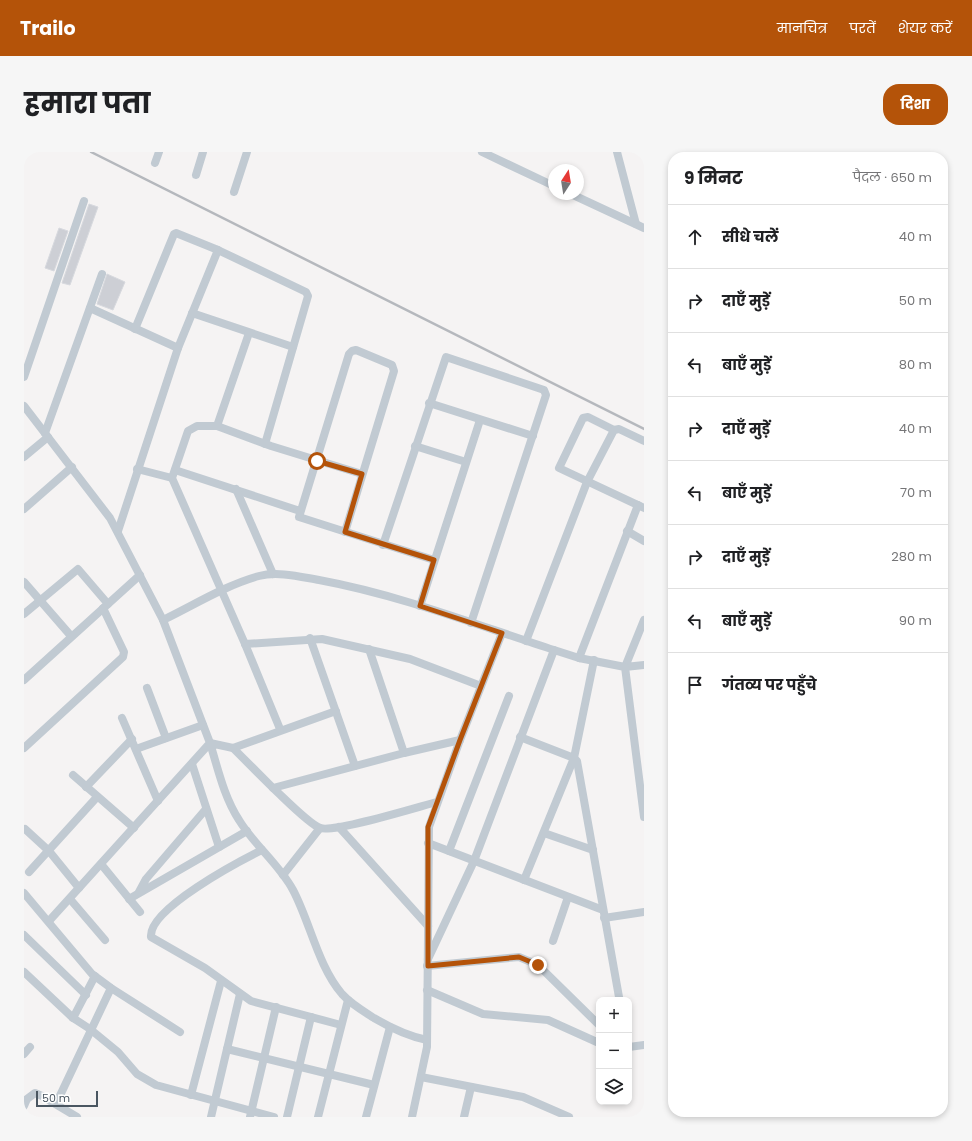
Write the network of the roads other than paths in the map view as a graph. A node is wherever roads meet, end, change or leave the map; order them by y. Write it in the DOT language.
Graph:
graph roads {
  1 [pos="158,152"];
  2 [pos="203,152"];
  3 [pos="247,152"];
  4 [pos="482,152"];
  5 [pos="617,152"];
  6 [pos="155,163"];
  7 [pos="196,175"];
  8 [pos="548,183"];
  9 [pos="234,192"];
  10 [pos="584,200"];
  11 [pos="84,201"];
  12 [pos="636,224"];
  13 [pos="644,228"];
  14 [pos="218,250"];
  15 [pos="102,274"];
  16 [pos="90,308"];
  17 [pos="192,313"];
  18 [pos="136,329"];
  19 [pos="249,333"];
  20 [pos="293,347"];
  21 [pos="178,348"];
  22 [pos="24,377"];
  23 [pos="430,403"];
  24 [pos="24,406"];
  25 [pos="480,420"];
  26 [pos="216,426"];
  27 [pos="614,430"];
  28 [pos="46,435"];
  29 [pos="533,436"];
  30 [pos="644,441"];
  31 [pos="265,444"];
  32 [pos="415,446"];
  33 [pos="24,458"];
  34 [pos="317,461"];
  35 [pos="466,462"];
  36 [pos="72,467"];
  37 [pos="137,469"];
  38 [pos="173,474"];
  39 [pos="362,474"];
  40 [pos="587,482"];
  41 [pos="236,489"];
  42 [pos="641,507"];
  43 [pos="24,509"];
  44 [pos="300,511"];
  45 [pos="118,531"];
  46 [pos="627,531"];
  47 [pos="345,532"];
  48 [pos="644,541"];
  49 [pos="383,545"];
  50 [pos="434,560"];
  51 [pos="273,574"];
  52 [pos="140,575"];
  53 [pos="24,582"];
  54 [pos="222,591"];
  55 [pos="40,600"];
  56 [pos="106,606"];
  57 [pos="420,606"];
  58 [pos="24,614"];
  59 [pos="163,620"];
  60 [pos="644,620"];
  61 [pos="471,623"];
  62 [pos="502,633"];
  63 [pos="71,636"];
  64 [pos="310,638"];
  65 [pos="526,641"];
  66 [pos="245,644"];
  67 [pos="370,649"];
  68 [pos="554,650"];
  69 [pos="580,658"];
  70 [pos="594,660"];
  71 [pos="644,665"];
  72 [pos="625,667"];
  73 [pos="24,680"];
  74 [pos="481,686"];
  75 [pos="147,688"];
  76 [pos="509,696"];
  77 [pos="336,711"];
  78 [pos="122,718"];
  79 [pos="203,725"];
  80 [pos="280,730"];
  81 [pos="520,737"];
  82 [pos="166,738"];
  83 [pos="132,740"];
  84 [pos="460,740"];
  85 [pos="210,743"];
  86 [pos="24,748"];
  87 [pos="232,748"];
  88 [pos="136,749"];
  89 [pos="404,753"];
  90 [pos="574,758"];
  91 [pos="192,764"];
  92 [pos="355,766"];
  93 [pos="73,775"];
  94 [pos="641,780"];
  95 [pos="86,787"];
  96 [pos="273,788"];
  97 [pos="97,797"];
  98 [pos="158,801"];
  99 [pos="437,802"];
  100 [pos="206,809"];
  101 [pos="644,817"];
  102 [pos="339,827"];
  103 [pos="134,828"];
  104 [pos="320,828"];
  105 [pos="26,829"];
  106 [pos="247,831"];
  107 [pos="544,833"];
  108 [pos="428,843"];
  109 [pos="219,847"];
  110 [pos="262,850"];
  111 [pos="593,850"];
  112 [pos="49,851"];
  113 [pos="449,851"];
  114 [pos="474,861"];
  115 [pos="101,864"];
  116 [pos="29,872"];
  117 [pos="283,875"];
  118 [pos="524,880"];
  119 [pos="79,888"];
  120 [pos="139,893"];
  121 [pos="24,894"];
  122 [pos="568,897"];
  123 [pos="70,898"];
  124 [pos="129,898"];
  125 [pos="140,912"];
  126 [pos="644,912"];
  127 [pos="604,914"];
  128 [pos="49,922"];
  129 [pos="428,926"];
  130 [pos="24,935"];
  131 [pos="105,940"];
  132 [pos="554,941"];
  133 [pos="428,962"];
  134 [pos="24,972"];
  135 [pos="95,976"];
  136 [pos="221,981"];
  137 [pos="111,988"];
  138 [pos="427,990"];
  139 [pos="240,994"];
  140 [pos="86,995"];
  141 [pos="619,997"];
  142 [pos="348,1000"];
  143 [pos="276,1007"];
  144 [pos="311,1017"];
  145 [pos="73,1018"];
  146 [pos="596,1022"];
  147 [pos="341,1025"];
  148 [pos="390,1027"];
  149 [pos="90,1029"];
  150 [pos="180,1032"];
  151 [pos="427,1040"];
  152 [pos="596,1042"];
  153 [pos="644,1045"];
  154 [pos="30,1047"];
  155 [pos="632,1047"];
  156 [pos="227,1049"];
  157 [pos="24,1054"];
  158 [pos="263,1058"];
  159 [pos="298,1067"];
  160 [pos="328,1074"];
  161 [pos="421,1077"];
  162 [pos="374,1085"];
  163 [pos="471,1087"];
  164 [pos="192,1095"];
  165 [pos="215,1101"];
  166 [pos="25,1103"];
  167 [pos="56,1104"];
  168 [pos="251,1114"];
  169 [pos="77,1117"];
  170 [pos="211,1117"];
  171 [pos="274,1117"];
  172 [pos="286,1117"];
  173 [pos="318,1117"];
  174 [pos="366,1117"];
  175 [pos="412,1117"];
  176 [pos="464,1117"];
  177 [pos="569,1117"];
  1 -- 6 [label="street"];
  2 -- 7 [label="street"];
  3 -- 9 [label="street"];
  4 -- 8 [label="street"];
  5 -- 12 [label="street"];
  10 -- 12 [label="street"];
  11 -- 22 [label="street"];
  12 -- 13 [label="street"];
  14 -- 17 [label="street"];
  14 -- 18 [label="street"];
  14 -- 20 [label="street"];
  15 -- 16 [label="street"];
  16 -- 18 [label="street"];
  16 -- 28 [label="street"];
  17 -- 19 [label="street"];
  17 -- 21 [label="street"];
  18 -- 21 [label="street"];
  19 -- 20 [label="street"];
  19 -- 26 [label="street"];
  20 -- 31 [label="street"];
  21 -- 37 [label="street"];
  23 -- 25 [label="street"];
  23 -- 29 [label="street"];
  23 -- 32 [label="street"];
  24 -- 28 [label="street"];
  25 -- 29 [label="street"];
  25 -- 35 [label="street"];
  26 -- 31 [label="street"];
  26 -- 38 [label="street"];
  27 -- 30 [label="street"];
  27 -- 40 [label="street"];
  27 -- 40 [label="street"];
  28 -- 33 [label="street"];
  28 -- 36 [label="street"];
  29 -- 61 [label="street"];
  31 -- 34 [label="street"];
  32 -- 35 [label="street"];
  32 -- 49 [label="street"];
  34 -- 39 [label="street"];
  34 -- 39 [label="street"];
  34 -- 44 [label="street"];
  35 -- 50 [label="street"];
  36 -- 43 [label="street"];
  36 -- 45 [label="street"];
  37 -- 38 [label="street"];
  37 -- 45 [label="street"];
  38 -- 41 [label="street"];
  38 -- 54 [label="street"];
  39 -- 47 [label="street"];
  40 -- 42 [label="street"];
  40 -- 65 [label="street"];
  41 -- 44 [label="street"];
  41 -- 51 [label="street"];
  42 -- 46 [label="street"];
  44 -- 47 [label="street"];
  45 -- 52 [label="street"];
  46 -- 48 [label="street"];
  46 -- 69 [label="street"];
  47 -- 49 [label="street"];
  49 -- 50 [label="street"];
  50 -- 57 [label="street"];
  51 -- 54 [label="street"];
  51 -- 57 [label="street"];
  52 -- 56 [label="street"];
  52 -- 59 [label="street"];
  53 -- 55 [label="street"];
  54 -- 59 [label="street"];
  54 -- 66 [label="street"];
  55 -- 56 [label="street"];
  55 -- 58 [label="street"];
  55 -- 63 [label="street"];
  56 -- 63 [label="street"];
  56 -- 86 [label="street"];
  57 -- 61 [label="street"];
  59 -- 79 [label="street"];
  60 -- 72 [label="street"];
  61 -- 62 [label="street"];
  62 -- 65 [label="street"];
  62 -- 74 [label="street"];
  63 -- 73 [label="street"];
  64 -- 66 [label="street"];
  64 -- 67 [label="street"];
  64 -- 77 [label="street"];
  65 -- 68 [label="street"];
  66 -- 80 [label="street"];
  67 -- 74 [label="street"];
  67 -- 89 [label="street"];
  68 -- 69 [label="street"];
  68 -- 81 [label="street"];
  69 -- 70 [label="street"];
  70 -- 72 [label="street"];
  70 -- 90 [label="street"];
  71 -- 72 [label="street"];
  72 -- 94 [label="street"];
  74 -- 84 [label="street"];
  75 -- 82 [label="street"];
  76 -- 113 [label="street"];
  77 -- 80 [label="street"];
  77 -- 92 [label="street"];
  78 -- 83 [label="street"];
  79 -- 82 [label="street"];
  79 -- 85 [label="street"];
  80 -- 87 [label="street"];
  81 -- 90 [label="street"];
  81 -- 114 [label="street"];
  82 -- 88 [label="street"];
  83 -- 88 [label="street"];
  83 -- 95 [label="street"];
  84 -- 89 [label="street"];
  84 -- 99 [label="street"];
  85 -- 87 [label="street"];
  85 -- 91 [label="street"];
  85 -- 106 [label="street"];
  87 -- 96 [label="street"];
  88 -- 98 [label="street"];
  89 -- 92 [label="street"];
  90 -- 107 [label="street"];
  90 -- 111 [label="street"];
  91 -- 98 [label="street"];
  91 -- 100 [label="street"];
  92 -- 96 [label="street"];
  93 -- 95 [label="street"];
  94 -- 101 [label="street"];
  95 -- 97 [label="street"];
  96 -- 104 [label="street"];
  97 -- 103 [label="street"];
  97 -- 112 [label="street"];
  98 -- 103 [label="street"];
  99 -- 102 [label="street"];
  99 -- 108 [label="street"];
  100 -- 109 [label="street"];
  100 -- 120 [label="street"];
  102 -- 104 [label="street"];
  102 -- 129 [label="street"];
  103 -- 115 [label="street"];
  104 -- 117 [label="street"];
  105 -- 112 [label="street"];
  106 -- 109 [label="street"];
  106 -- 110 [label="street"];
  107 -- 111 [label="street"];
  107 -- 118 [label="street"];
  108 -- 113 [label="street"];
  108 -- 129 [label="street"];
  109 -- 120 [label="street"];
  110 -- 117 [label="street"];
  110 -- 136 [label="street"];
  111 -- 127 [label="street"];
  112 -- 116 [label="street"];
  112 -- 119 [label="street"];
  113 -- 114 [label="street"];
  114 -- 118 [label="street"];
  114 -- 133 [label="street"];
  115 -- 119 [label="street"];
  115 -- 124 [label="street"];
  117 -- 142 [label="street"];
  118 -- 122 [label="street"];
  119 -- 123 [label="street"];
  120 -- 124 [label="street"];
  121 -- 128 [label="street"];
  122 -- 127 [label="street"];
  122 -- 132 [label="street"];
  123 -- 128 [label="street"];
  123 -- 131 [label="street"];
  124 -- 125 [label="street"];
  126 -- 127 [label="street"];
  127 -- 141 [label="street"];
  128 -- 135 [label="street"];
  129 -- 133 [label="street"];
  130 -- 140 [label="street"];
  133 -- 138 [label="street"];
  133 -- 146 [label="street"];
  134 -- 145 [label="street"];
  135 -- 137 [label="street"];
  135 -- 140 [label="street"];
  136 -- 139 [label="street"];
  136 -- 164 [label="street"];
  137 -- 149 [label="street"];
  137 -- 150 [label="street"];
  138 -- 151 [label="street"];
  138 -- 152 [label="street"];
  139 -- 143 [label="street"];
  139 -- 156 [label="street"];
  140 -- 145 [label="street"];
  142 -- 147 [label="street"];
  142 -- 148 [label="street"];
  143 -- 144 [label="street"];
  143 -- 158 [label="street"];
  144 -- 147 [label="street"];
  144 -- 159 [label="street"];
  145 -- 149 [label="street"];
  147 -- 160 [label="street"];
  148 -- 151 [label="street"];
  148 -- 162 [label="street"];
  149 -- 164 [label="street"];
  149 -- 167 [label="street"];
  151 -- 161 [label="street"];
  153 -- 155 [label="street"];
  154 -- 157 [label="street"];
  156 -- 158 [label="street"];
  156 -- 165 [label="street"];
  158 -- 159 [label="street"];
  158 -- 168 [label="street"];
  159 -- 160 [label="street"];
  159 -- 172 [label="street"];
  160 -- 162 [label="street"];
  160 -- 173 [label="street"];
  161 -- 163 [label="street"];
  161 -- 175 [label="street"];
  162 -- 174 [label="street"];
  163 -- 176 [label="street"];
  163 -- 177 [label="street"];
  164 -- 165 [label="street"];
  165 -- 168 [label="street"];
  165 -- 170 [label="street"];
  166 -- 167 [label="street"];
  167 -- 169 [label="street"];
  168 -- 171 [label="street"];
}
